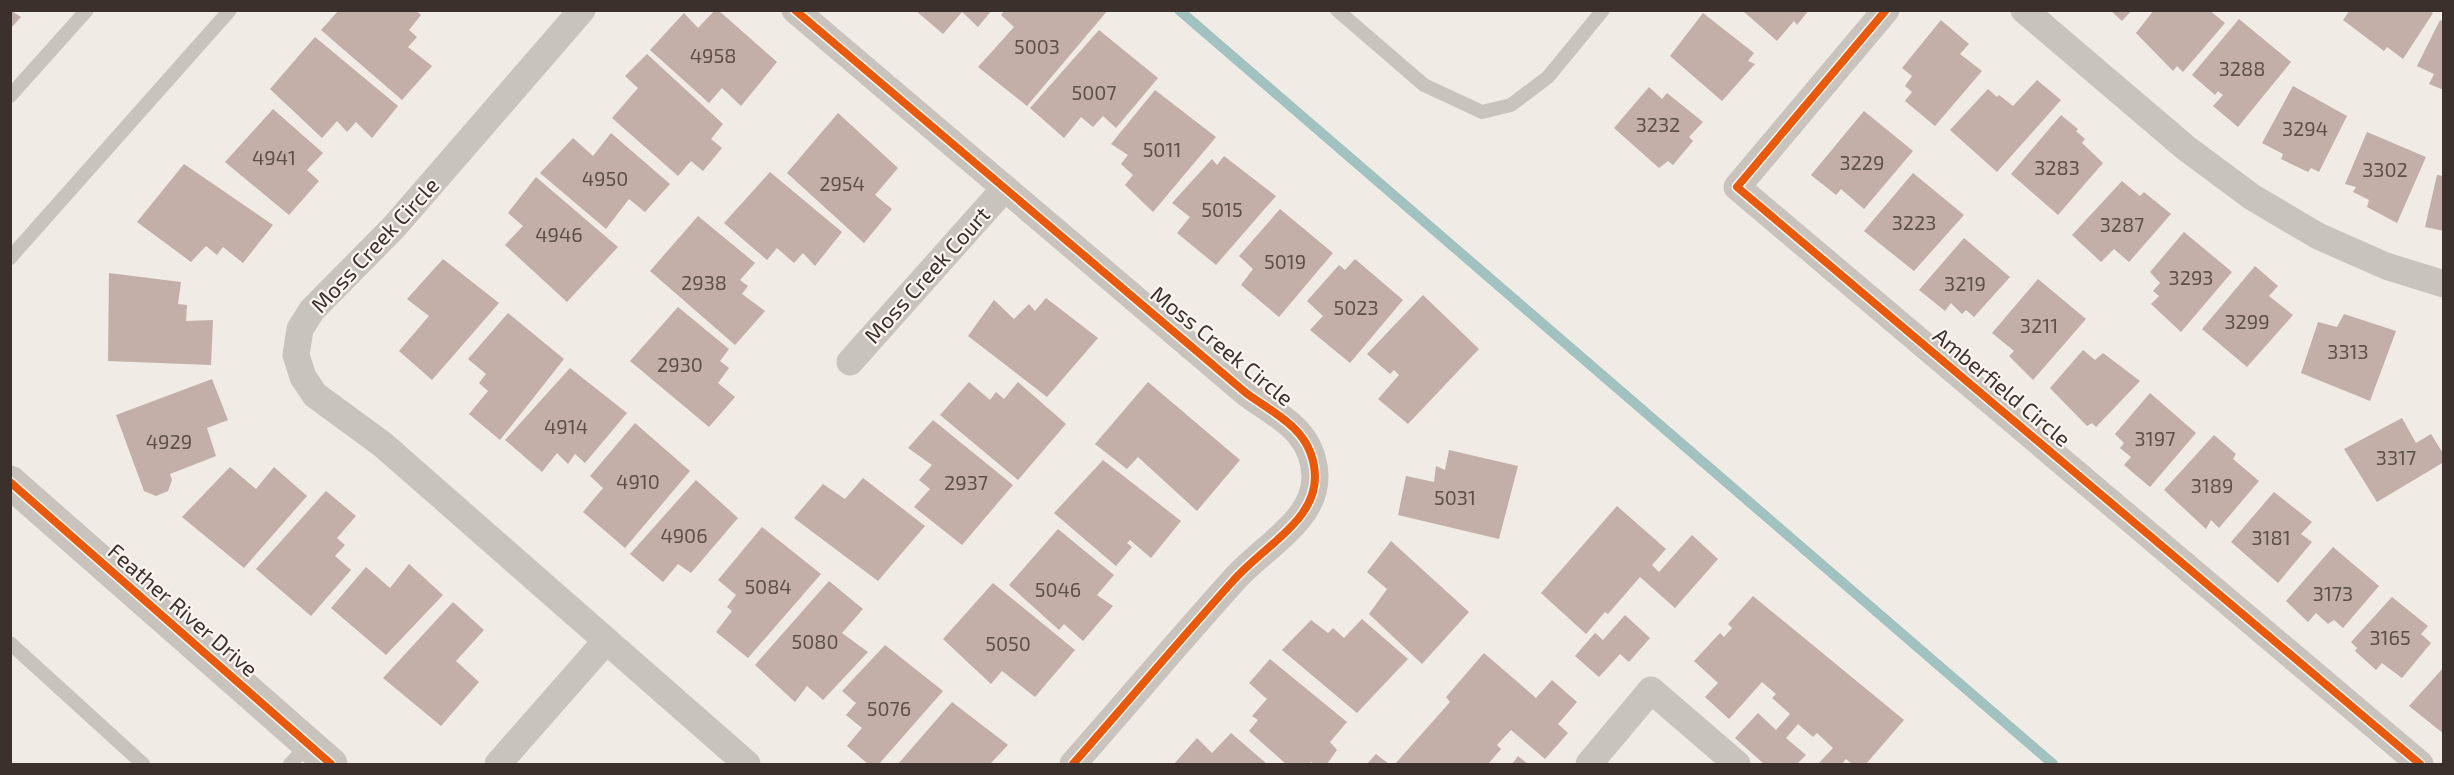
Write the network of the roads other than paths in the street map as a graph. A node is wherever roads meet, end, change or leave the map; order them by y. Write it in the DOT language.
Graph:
graph roads {
  1 [pos="87,10"];
  2 [pos="230,10"];
  3 [pos="582,10"];
  4 [pos="795,10"];
  5 [pos="1337,10"];
  6 [pos="1603,10"];
  7 [pos="1886,10"];
  8 [pos="2024,10"];
  9 [pos="10,96"];
  10 [pos="1005,188"];
  11 [pos="10,258"];
  12 [pos="2444,284"];
  13 [pos="850,362"];
  14 [pos="10,482"];
  15 [pos="606,641"];
  16 [pos="10,643"];
  17 [pos="310,758"];
  18 [pos="1591,764"];
  19 [pos="143,765"];
  20 [pos="498,765"];
  21 [pos="747,765"];
  22 [pos="1073,765"];
  23 [pos="1737,765"];
  24 [pos="2420,765"];
  1 -- 9 [label="lane"];
  2 -- 11 [label="lane"];
  3 -- 15 [label="street, Moss Creek Circle"];
  4 -- 10 [label="street, Moss Creek Circle"];
  5 -- 6 [label="lane"];
  7 -- 24 [label="street, Amberfield Circle"];
  8 -- 12 [label="street"];
  10 -- 13 [label="street, Moss Creek Court"];
  10 -- 22 [label="street, Moss Creek Circle"];
  14 -- 17 [label="street, Feather River Drive"];
  15 -- 20 [label="street"];
  15 -- 21 [label="street, Moss Creek Circle"];
  16 -- 19 [label="lane"];
  18 -- 23 [label="street"];
}
